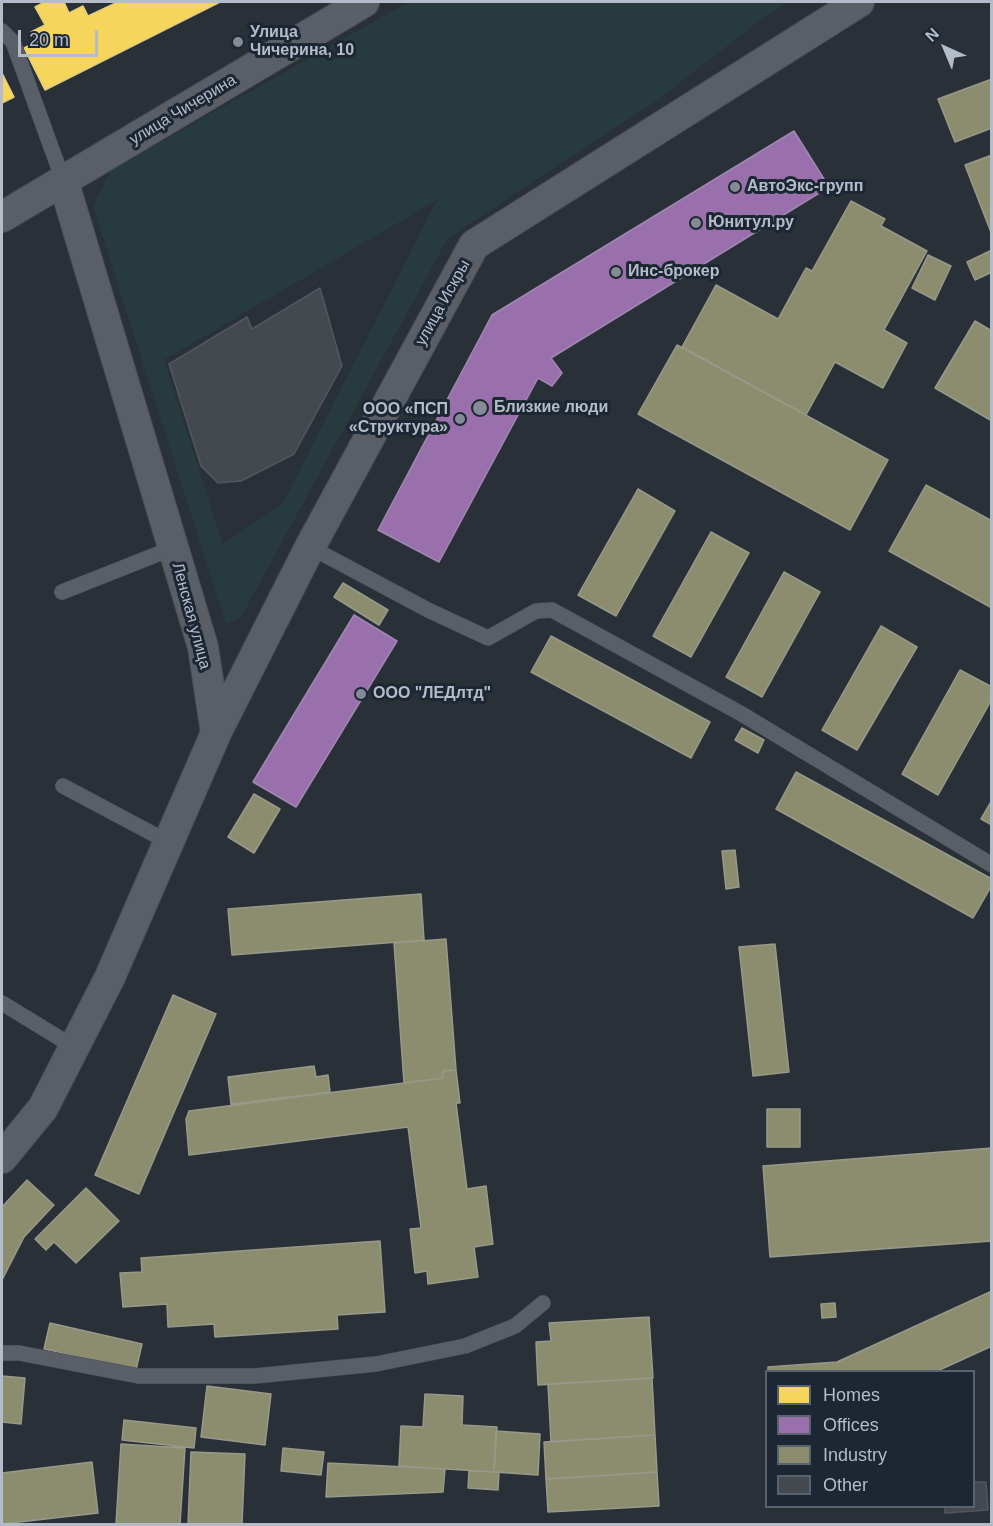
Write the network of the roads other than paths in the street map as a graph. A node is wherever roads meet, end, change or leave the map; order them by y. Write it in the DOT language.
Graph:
graph roads {
  1 [pos="364,2"];
  2 [pos="859,2"];
  3 [pos="2,31"];
  4 [pos="63,180"];
  5 [pos="2,217"];
  6 [pos="173,548"];
  7 [pos="310,548"];
  8 [pos="62,592"];
  9 [pos="216,733"];
  10 [pos="63,786"];
  11 [pos="170,843"];
  12 [pos="992,865"];
  13 [pos="2,1004"];
  14 [pos="74,1047"];
  15 [pos="2,1158"];
  16 [pos="543,1303"];
  17 [pos="2,1353"];
  1 -- 4 [label="street, улица Чичерина"];
  2 -- 7 [label="street, улица Искры"];
  3 -- 4 [label="lane"];
  4 -- 5 [label="street, улица Чичерина"];
  4 -- 6 [label="street, Ленская улица"];
  6 -- 8 [label="lane"];
  6 -- 9 [label="street, Ленская улица"];
  7 -- 9 [label="street, улица Искры"];
  7 -- 12 [label="lane"];
  9 -- 11 [label="street"];
  10 -- 11 [label="lane"];
  11 -- 14 [label="street"];
  13 -- 14 [label="lane"];
  14 -- 15 [label="street"];
  16 -- 17 [label="lane"];
}
